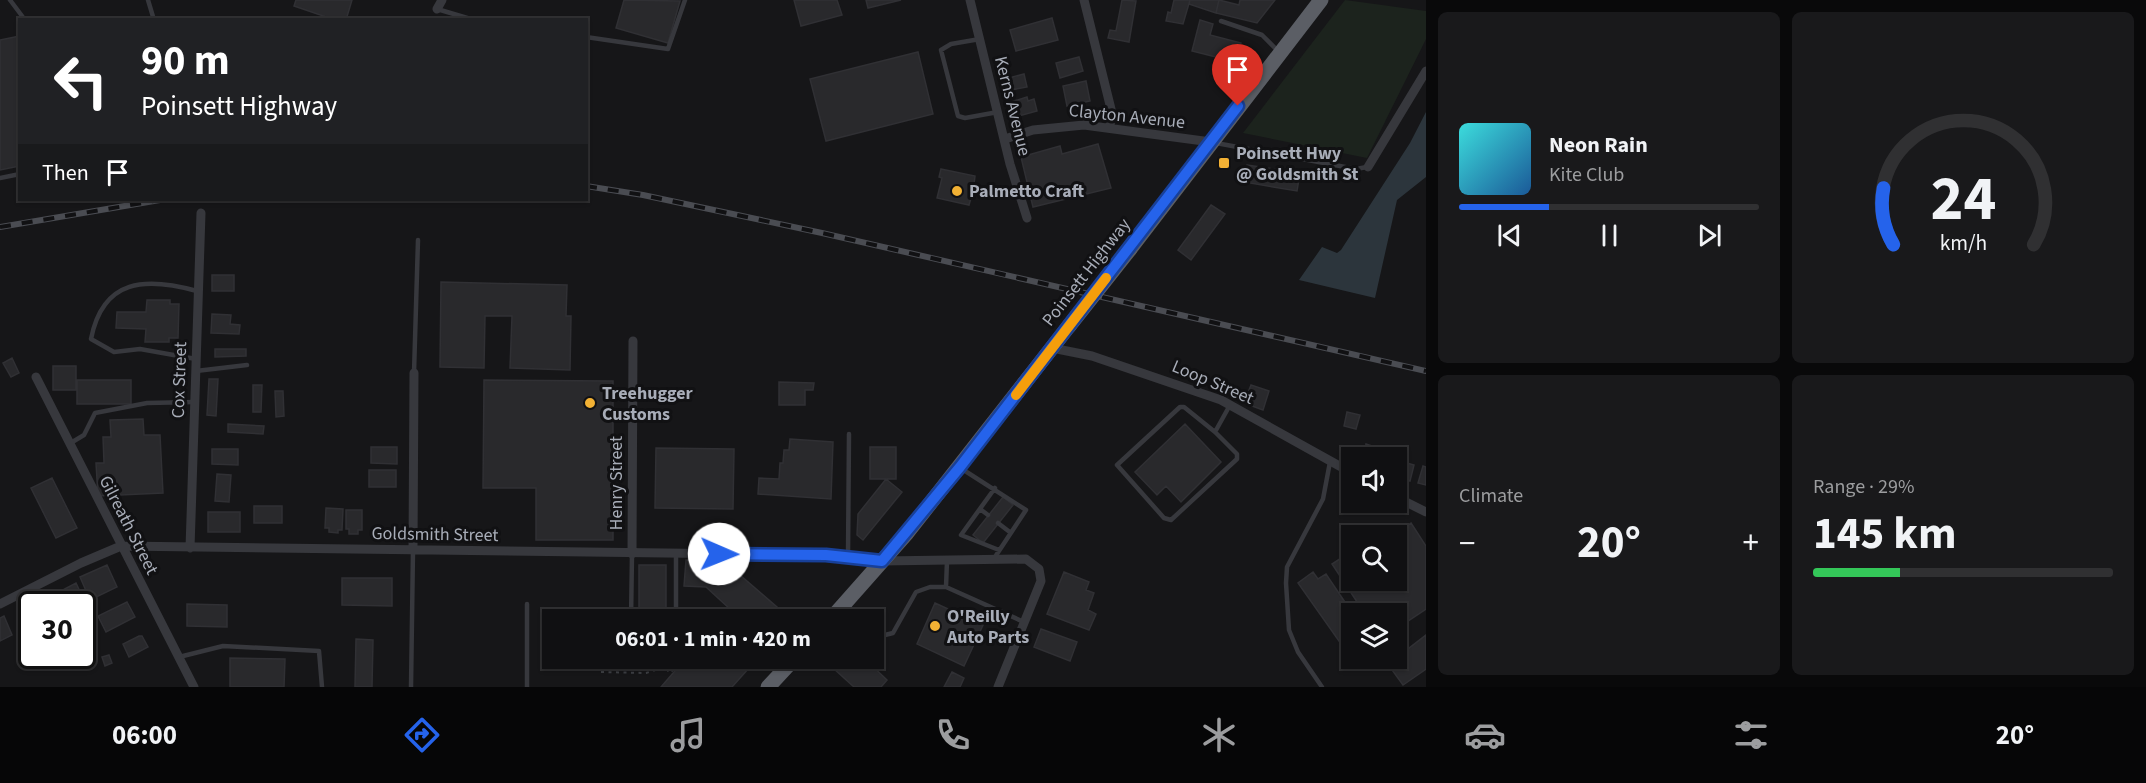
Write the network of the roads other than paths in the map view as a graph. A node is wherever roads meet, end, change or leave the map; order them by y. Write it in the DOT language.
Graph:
graph roads {
  1 [pos="10,0"];
  2 [pos="148,0"];
  3 [pos="685,0"];
  4 [pos="970,0"];
  5 [pos="1084,0"];
  6 [pos="1321,0"];
  7 [pos="439,4"];
  8 [pos="24,18"];
  9 [pos="153,18"];
  10 [pos="470,18"];
  11 [pos="1221,21"];
  12 [pos="588,37"];
  13 [pos="980,39"];
  14 [pos="1280,53"];
  15 [pos="1426,71"];
  16 [pos="998,112"];
  17 [pos="1110,128"];
  18 [pos="1005,139"];
  19 [pos="1211,142"];
  20 [pos="1368,167"];
  21 [pos="18,174"];
  22 [pos="0,178"];
  23 [pos="201,213"];
  24 [pos="1027,218"];
  25 [pos="418,240"];
  26 [pos="198,291"];
  27 [pos="633,341"];
  28 [pos="1052,348"];
  29 [pos="196,359"];
  30 [pos="247,365"];
  31 [pos="196,371"];
  32 [pos="414,373"];
  33 [pos="36,377"];
  34 [pos="195,402"];
  35 [pos="1230,405"];
  36 [pos="1215,432"];
  37 [pos="849,434"];
  38 [pos="69,444"];
  39 [pos="1330,462"];
  40 [pos="960,467"];
  41 [pos="1341,468"];
  42 [pos="994,488"];
  43 [pos="1407,502"];
  44 [pos="980,509"];
  45 [pos="1426,512"];
  46 [pos="988,515"];
  47 [pos="998,523"];
  48 [pos="1011,533"];
  49 [pos="121,546"];
  50 [pos="190,548"];
  51 [pos="413,550"];
  52 [pos="999,550"];
  53 [pos="632,554"];
  54 [pos="676,554"];
  55 [pos="848,557"];
  56 [pos="993,560"];
  57 [pos="882,561"];
  58 [pos="947,561"];
  59 [pos="946,586"];
  60 [pos="0,603"];
  61 [pos="845,603"];
  62 [pos="527,604"];
  63 [pos="631,609"];
  64 [pos="676,609"];
  65 [pos="840,609"];
  66 [pos="851,609"];
  67 [pos="1025,622"];
  68 [pos="884,634"];
  69 [pos="179,657"];
  70 [pos="785,669"];
  71 [pos="194,687"];
  72 [pos="322,687"];
  73 [pos="411,687"];
  74 [pos="527,687"];
  75 [pos="768,687"];
  76 [pos="998,687"];
  77 [pos="1322,687"];
  1 -- 8 [label="lane"];
  2 -- 9 [label="lane"];
  3 -- 12 [label="lane"];
  4 -- 13 [label="street, Kerns Avenue"];
  5 -- 17 [label="street"];
  6 -- 14 [label="highway, Poinsett Highway"];
  7 -- 10 [label="lane"];
  11 -- 14 [label="lane"];
  13 -- 16 [label="street, Kerns Avenue"];
  13 -- 16 [label="lane"];
  14 -- 19 [label="highway, Poinsett Highway"];
  15 -- 20 [label="street"];
  16 -- 18 [label="street, Kerns Avenue"];
  17 -- 18 [label="street, Clayton Avenue"];
  17 -- 19 [label="street, Clayton Avenue"];
  18 -- 24 [label="street, Kerns Avenue"];
  19 -- 20 [label="lane"];
  19 -- 28 [label="highway, Poinsett Highway, bridge"];
  21 -- 22 [label="lane"];
  23 -- 26 [label="street, Cox Street"];
  25 -- 32 [label="lane"];
  26 -- 29 [label="street, Cox Street"];
  26 -- 29 [label="lane"];
  27 -- 53 [label="street, Henry Street"];
  28 -- 35 [label="street, Loop Street"];
  28 -- 40 [label="highway, Poinsett Highway"];
  29 -- 31 [label="street, Cox Street"];
  30 -- 31 [label="lane"];
  31 -- 34 [label="street, Cox Street"];
  32 -- 51 [label="street"];
  33 -- 38 [label="street, Gilreath Street"];
  34 -- 38 [label="lane"];
  34 -- 50 [label="street, Cox Street"];
  35 -- 36 [label="lane"];
  35 -- 39 [label="street, Loop Street"];
  36 -- 36 [label="lane"];
  37 -- 55 [label="lane"];
  38 -- 49 [label="street, Gilreath Street"];
  39 -- 41 [label="street, Loop Street"];
  39 -- 77 [label="lane"];
  40 -- 42 [label="lane"];
  40 -- 57 [label="highway, Poinsett Highway"];
  42 -- 44 [label="lane"];
  42 -- 48 [label="lane"];
  43 -- 45 [label="street"];
  44 -- 46 [label="lane"];
  44 -- 52 [label="lane"];
  47 -- 48 [label="lane"];
  48 -- 52 [label="lane"];
  49 -- 50 [label="street, Goldsmith Street"];
  49 -- 60 [label="street, Goldsmith Street"];
  49 -- 69 [label="street, Gilreath Street"];
  50 -- 51 [label="street, Goldsmith Street"];
  51 -- 53 [label="street, Goldsmith Street"];
  51 -- 73 [label="lane"];
  52 -- 56 [label="lane"];
  53 -- 54 [label="street, Goldsmith Street"];
  53 -- 63 [label="lane"];
  54 -- 55 [label="street, Goldsmith Street"];
  54 -- 64 [label="lane"];
  55 -- 57 [label="street, Goldsmith Street"];
  56 -- 58 [label="street, Goldsmith Street"];
  56 -- 67 [label="street, Goldsmith Street"];
  57 -- 58 [label="street, Goldsmith Street"];
  57 -- 61 [label="highway, Poinsett Highway"];
  58 -- 59 [label="lane"];
  59 -- 67 [label="lane"];
  59 -- 68 [label="lane"];
  61 -- 65 [label="highway, Poinsett Highway"];
  61 -- 66 [label="lane"];
  62 -- 74 [label="lane"];
  67 -- 76 [label="street, Goldsmith Street"];
  69 -- 71 [label="street, Gilreath Street"];
  69 -- 72 [label="lane"];
  70 -- 75 [label="highway"];
}
